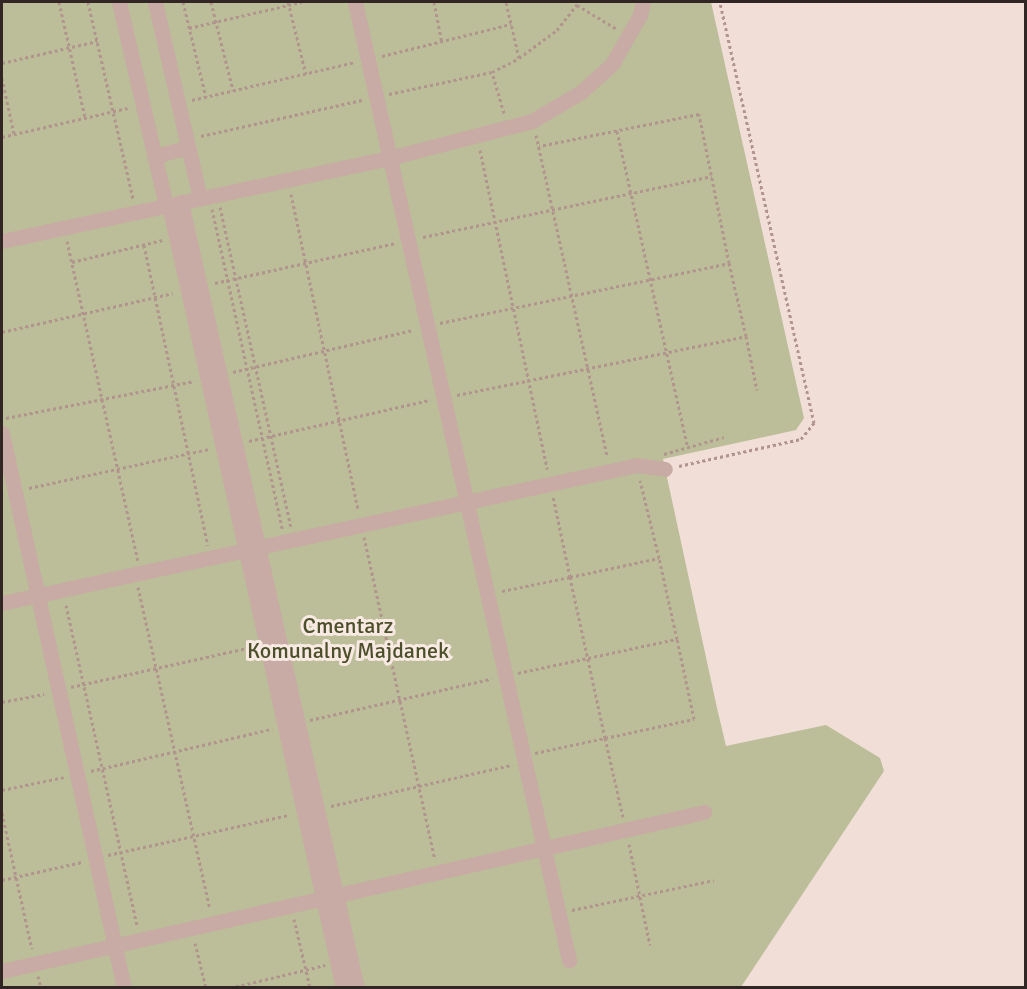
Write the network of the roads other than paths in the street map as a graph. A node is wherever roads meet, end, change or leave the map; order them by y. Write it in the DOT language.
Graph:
graph roads {
  1 [pos="119,2"];
  2 [pos="155,2"];
  3 [pos="356,2"];
  4 [pos="643,2"];
  5 [pos="186,143"];
  6 [pos="154,156"];
  7 [pos="393,157"];
  8 [pos="209,196"];
  9 [pos="172,204"];
  10 [pos="2,241"];
  11 [pos="194,289"];
  12 [pos="2,433"];
  13 [pos="665,469"];
  14 [pos="466,502"];
  15 [pos="251,549"];
  16 [pos="37,595"];
  17 [pos="2,603"];
  18 [pos="291,724"];
  19 [pos="704,812"];
  20 [pos="543,847"];
  21 [pos="329,898"];
  22 [pos="114,945"];
  23 [pos="569,960"];
  24 [pos="2,971"];
  25 [pos="124,987"];
  26 [pos="343,987"];
  27 [pos="357,987"];
  1 -- 6 [label="street"];
  2 -- 5 [label="street"];
  3 -- 7 [label="street"];
  4 -- 7 [label="street"];
  5 -- 6 [label="street"];
  5 -- 8 [label="street"];
  6 -- 9 [label="street"];
  7 -- 8 [label="street"];
  7 -- 14 [label="street"];
  8 -- 9 [label="street"];
  9 -- 10 [label="street"];
  9 -- 11 [label="street"];
  9 -- 11 [label="street"];
  11 -- 15 [label="street"];
  12 -- 16 [label="street"];
  13 -- 14 [label="street"];
  14 -- 15 [label="street"];
  14 -- 20 [label="street"];
  15 -- 16 [label="street"];
  15 -- 18 [label="street"];
  15 -- 18 [label="street"];
  16 -- 17 [label="street"];
  16 -- 22 [label="street"];
  18 -- 21 [label="street"];
  19 -- 20 [label="street"];
  20 -- 21 [label="street"];
  20 -- 23 [label="street"];
  21 -- 22 [label="street"];
  21 -- 26 [label="street"];
  21 -- 27 [label="street"];
  22 -- 24 [label="street"];
  22 -- 25 [label="street"];
}
